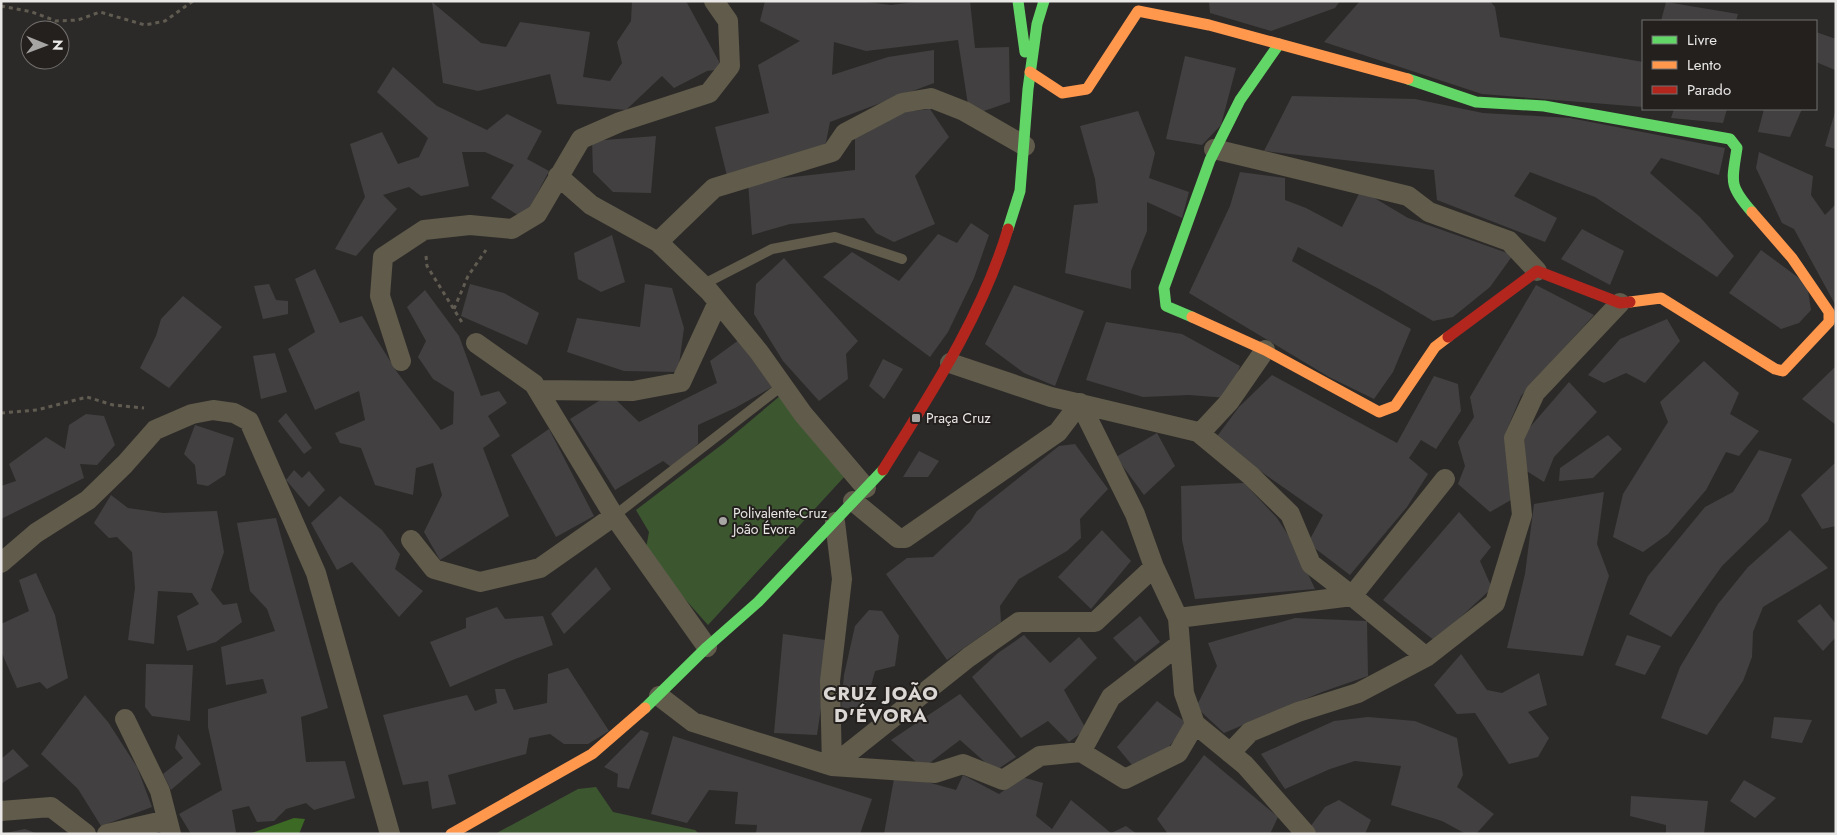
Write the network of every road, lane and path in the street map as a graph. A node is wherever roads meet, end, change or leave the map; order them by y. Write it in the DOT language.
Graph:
graph roads {
  1 [pos="193,1"];
  2 [pos="714,1"];
  3 [pos="1018,1"];
  4 [pos="1044,1"];
  5 [pos="1,6"];
  6 [pos="1279,44"];
  7 [pos="1030,72"];
  8 [pos="1028,89"];
  9 [pos="1025,146"];
  10 [pos="1214,149"];
  11 [pos="558,176"];
  12 [pos="502,228"];
  13 [pos="424,230"];
  14 [pos="658,242"];
  15 [pos="902,259"];
  16 [pos="1537,271"];
  17 [pos="702,285"];
  18 [pos="718,302"];
  19 [pos="1620,303"];
  20 [pos="453,310"];
  21 [pos="476,343"];
  22 [pos="1265,350"];
  23 [pos="401,360"];
  24 [pos="950,363"];
  25 [pos="783,385"];
  26 [pos="538,390"];
  27 [pos="1080,403"];
  28 [pos="152,409"];
  29 [pos="1,412"];
  30 [pos="1198,432"];
  31 [pos="1445,479"];
  32 [pos="860,494"];
  33 [pos="614,516"];
  34 [pos="835,522"];
  35 [pos="411,540"];
  36 [pos="1,564"];
  37 [pos="1154,568"];
  38 [pos="1352,596"];
  39 [pos="1178,618"];
  40 [pos="1180,644"];
  41 [pos="707,648"];
  42 [pos="1426,657"];
  43 [pos="659,696"];
  44 [pos="125,719"];
  45 [pos="1195,724"];
  46 [pos="1080,752"];
  47 [pos="1230,753"];
  48 [pos="832,766"];
  49 [pos="1,811"];
  50 [pos="169,827"];
  51 [pos="86,834"];
  52 [pos="107,834"];
  53 [pos="390,834"];
  54 [pos="451,834"];
  55 [pos="1306,834"];
  1 -- 5 [label="path"];
  2 -- 11 [label="street"];
  3 -- 8 [label="street"];
  4 -- 7 [label="street"];
  6 -- 7 [label="street"];
  6 -- 10 [label="street"];
  6 -- 19 [label="street"];
  7 -- 8 [label="street"];
  8 -- 9 [label="street"];
  9 -- 14 [label="street"];
  9 -- 24 [label="street"];
  10 -- 16 [label="street"];
  10 -- 22 [label="street"];
  11 -- 12 [label="street"];
  11 -- 14 [label="street"];
  12 -- 13 [label="street"];
  12 -- 20 [label="path"];
  13 -- 20 [label="path"];
  13 -- 23 [label="street"];
  14 -- 17 [label="street"];
  15 -- 17 [label="lane"];
  16 -- 19 [label="street"];
  16 -- 22 [label="street"];
  17 -- 18 [label="street"];
  18 -- 25 [label="street"];
  18 -- 26 [label="street"];
  19 -- 42 [label="street"];
  20 -- 21 [label="path"];
  21 -- 26 [label="street"];
  22 -- 30 [label="street"];
  24 -- 27 [label="street"];
  24 -- 32 [label="street"];
  25 -- 32 [label="street"];
  25 -- 33 [label="lane"];
  26 -- 33 [label="street"];
  27 -- 30 [label="street"];
  27 -- 32 [label="street"];
  27 -- 37 [label="street"];
  28 -- 29 [label="path"];
  30 -- 38 [label="street"];
  31 -- 38 [label="street"];
  32 -- 34 [label="street"];
  33 -- 35 [label="street"];
  33 -- 41 [label="street"];
  34 -- 41 [label="street"];
  34 -- 48 [label="street"];
  36 -- 53 [label="street"];
  37 -- 39 [label="street"];
  37 -- 48 [label="street"];
  38 -- 39 [label="street"];
  38 -- 42 [label="street"];
  39 -- 40 [label="street"];
  40 -- 45 [label="street"];
  40 -- 46 [label="street"];
  41 -- 43 [label="street"];
  42 -- 47 [label="street"];
  43 -- 48 [label="street"];
  43 -- 54 [label="street"];
  44 -- 50 [label="street"];
  45 -- 46 [label="street"];
  45 -- 47 [label="street"];
  46 -- 48 [label="street"];
  47 -- 55 [label="street"];
  49 -- 51 [label="street"];
  50 -- 52 [label="street"];
}
